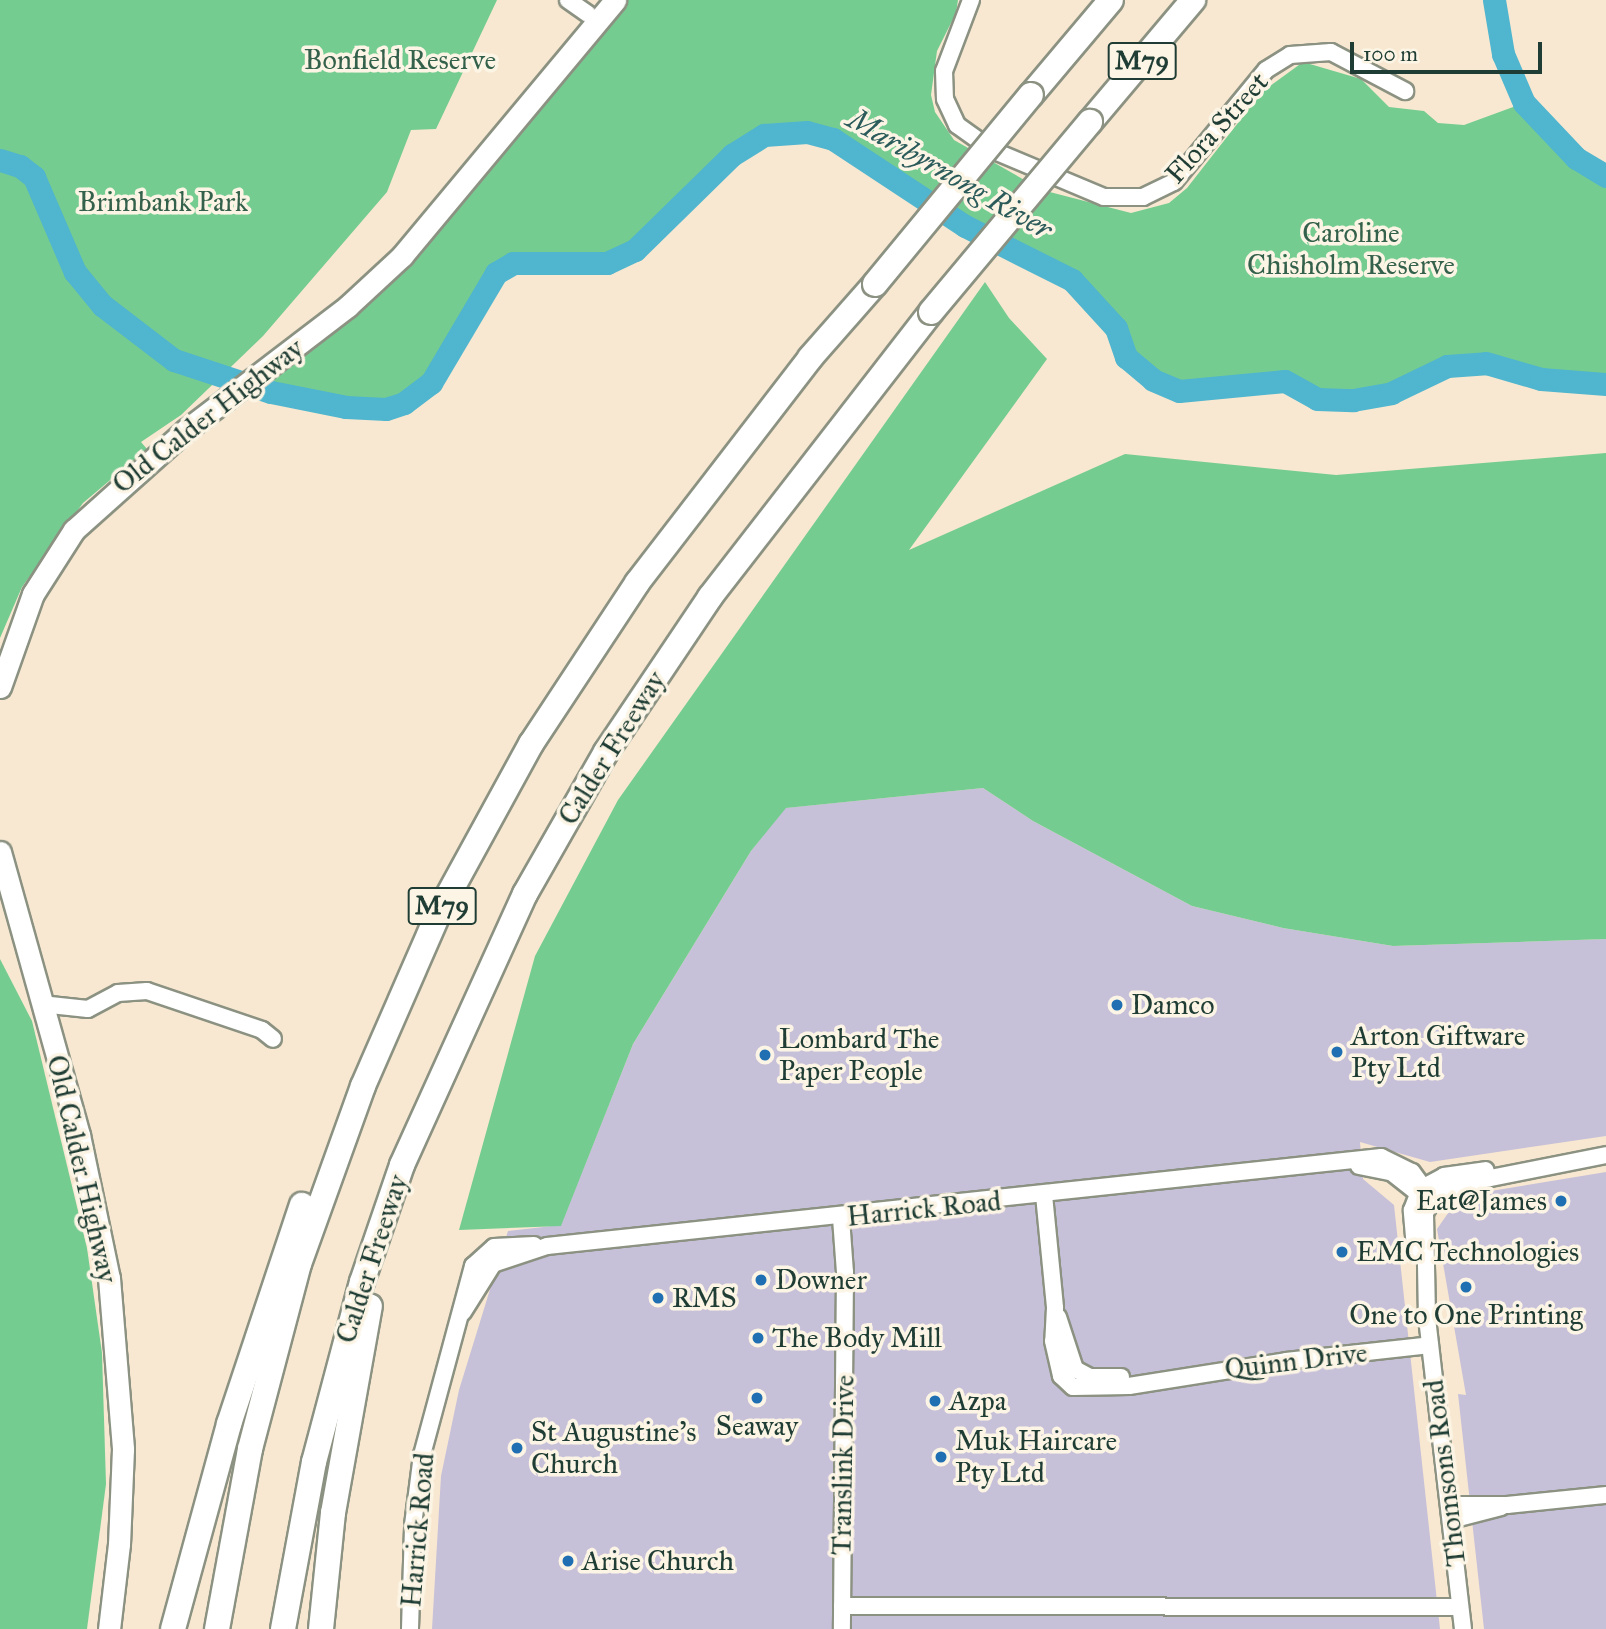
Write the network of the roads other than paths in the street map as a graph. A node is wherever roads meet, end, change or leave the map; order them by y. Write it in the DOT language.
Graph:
graph roads {
  1 [pos="568,0"];
  2 [pos="615,0"];
  3 [pos="971,0"];
  4 [pos="1111,0"];
  5 [pos="1193,0"];
  6 [pos="595,12"];
  7 [pos="1405,91"];
  8 [pos="0,687"];
  9 [pos="483,826"];
  10 [pos="0,852"];
  11 [pos="41,1004"];
  12 [pos="274,1039"];
  13 [pos="1606,1155"];
  14 [pos="402,1165"];
  15 [pos="1423,1193"];
  16 [pos="1044,1195"];
  17 [pos="841,1218"];
  18 [pos="1430,1345"];
  19 [pos="1606,1495"];
  20 [pos="1450,1513"];
  21 [pos="842,1606"];
  22 [pos="1460,1607"];
  23 [pos="109,1629"];
  24 [pos="173,1629"];
  25 [pos="217,1629"];
  26 [pos="283,1629"];
  27 [pos="321,1629"];
  28 [pos="410,1629"];
  29 [pos="842,1629"];
  30 [pos="1463,1629"];
  1 -- 6 [label="street"];
  2 -- 6 [label="main road, Old Calder Highway"];
  3 -- 7 [label="street, Flora Street"];
  4 -- 9 [label="highway, M79, bridge"];
  5 -- 14 [label="highway, Calder Freeway / M79, bridge"];
  6 -- 8 [label="main road, Old Calder Highway"];
  9 -- 24 [label="highway"];
  9 -- 25 [label="highway, M79"];
  10 -- 11 [label="main road, Old Calder Highway"];
  11 -- 12 [label="street"];
  11 -- 23 [label="main road, Old Calder Highway"];
  13 -- 15 [label="street"];
  14 -- 26 [label="highway, Calder Freeway / M79"];
  14 -- 27 [label="highway"];
  15 -- 16 [label="street, Harrick Road"];
  15 -- 18 [label="street, Thomsons Road"];
  16 -- 17 [label="street, Harrick Road"];
  16 -- 18 [label="street, Quinn Drive"];
  17 -- 21 [label="street, Translink Drive"];
  17 -- 28 [label="street, Harrick Road"];
  18 -- 20 [label="street, Thomsons Road"];
  19 -- 20 [label="street"];
  20 -- 22 [label="street, Thomsons Road"];
  21 -- 22 [label="street"];
  21 -- 29 [label="street, Translink Drive"];
  22 -- 30 [label="street, Thomsons Road"];
}
